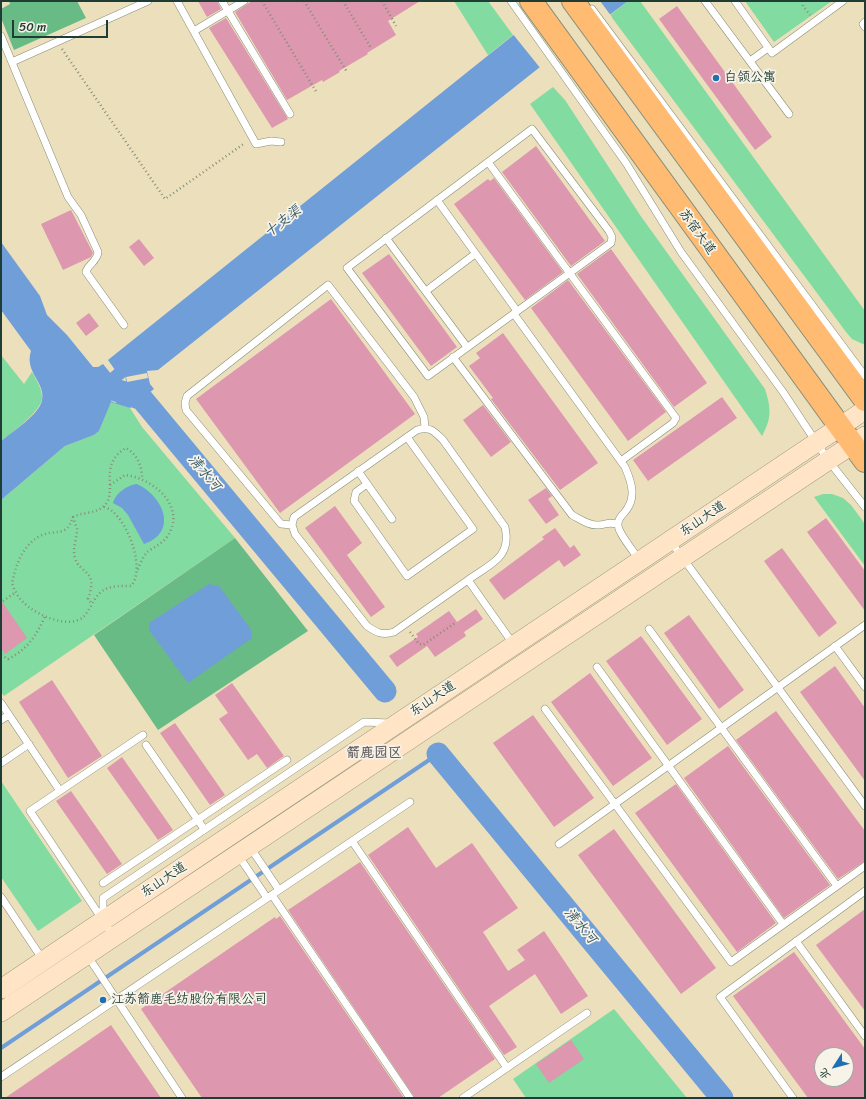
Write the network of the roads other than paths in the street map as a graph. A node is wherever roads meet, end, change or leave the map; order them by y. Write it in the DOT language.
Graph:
graph roads {
  1 [pos="148,1"];
  2 [pos="177,1"];
  3 [pos="222,1"];
  4 [pos="244,1"];
  5 [pos="511,1"];
  6 [pos="572,1"];
  7 [pos="586,1"];
  8 [pos="706,1"];
  9 [pos="735,1"];
  10 [pos="843,1"];
  11 [pos="530,9"];
  12 [pos="228,11"];
  13 [pos="865,22"];
  14 [pos="865,27"];
  15 [pos="194,32"];
  16 [pos="603,32"];
  17 [pos="1,36"];
  18 [pos="768,48"];
  19 [pos="750,61"];
  20 [pos="12,62"];
  21 [pos="565,62"];
  22 [pos="290,114"];
  23 [pos="788,114"];
  24 [pos="281,142"];
  25 [pos="488,162"];
  26 [pos="437,200"];
  27 [pos="386,238"];
  28 [pos="476,254"];
  29 [pos="569,274"];
  30 [pos="426,291"];
  31 [pos="515,312"];
  32 [pos="124,325"];
  33 [pos="467,347"];
  34 [pos="453,357"];
  35 [pos="865,376"];
  36 [pos="865,400"];
  37 [pos="865,410"];
  38 [pos="425,428"];
  39 [pos="407,437"];
  40 [pos="856,442"];
  41 [pos="817,443"];
  42 [pos="828,460"];
  43 [pos="621,461"];
  44 [pos="358,471"];
  45 [pos="367,484"];
  46 [pos="865,507"];
  47 [pos="392,519"];
  48 [pos="617,524"];
  49 [pos="292,525"];
  50 [pos="670,541"];
  51 [pos="682,558"];
  52 [pos="640,561"];
  53 [pos="468,580"];
  54 [pos="865,625"];
  55 [pos="649,629"];
  56 [pos="514,645"];
  57 [pos="835,646"];
  58 [pos="597,667"];
  59 [pos="778,687"];
  60 [pos="865,687"];
  61 [pos="1,703"];
  62 [pos="545,709"];
  63 [pos="9,715"];
  64 [pos="1,720"];
  65 [pos="398,723"];
  66 [pos="721,728"];
  67 [pos="143,734"];
  68 [pos="29,744"];
  69 [pos="146,745"];
  70 [pos="287,760"];
  71 [pos="1,763"];
  72 [pos="669,766"];
  73 [pos="60,791"];
  74 [pos="410,802"];
  75 [pos="615,804"];
  76 [pos="865,806"];
  77 [pos="198,820"];
  78 [pos="204,829"];
  79 [pos="352,841"];
  80 [pos="559,844"];
  81 [pos="244,850"];
  82 [pos="865,866"];
  83 [pos="103,883"];
  84 [pos="837,886"];
  85 [pos="279,890"];
  86 [pos="865,891"];
  87 [pos="1,897"];
  88 [pos="269,897"];
  89 [pos="103,920"];
  90 [pos="784,924"];
  91 [pos="114,937"];
  92 [pos="796,941"];
  93 [pos="81,947"];
  94 [pos="49,968"];
  95 [pos="1,989"];
  96 [pos="117,1000"];
  97 [pos="1,1012"];
  98 [pos="588,1013"];
  99 [pos="865,1036"];
  100 [pos="507,1068"];
  101 [pos="1,1077"];
  102 [pos="182,1098"];
  103 [pos="410,1098"];
  104 [pos="463,1098"];
  105 [pos="793,1098"];
  1 -- 20 [label="lane"];
  2 -- 15 [label="lane"];
  3 -- 12 [label="lane"];
  4 -- 12 [label="lane"];
  5 -- 11 [label="lane"];
  6 -- 16 [label="main road"];
  7 -- 16 [label="lane"];
  8 -- 19 [label="lane"];
  9 -- 18 [label="lane"];
  10 -- 18 [label="lane"];
  11 -- 21 [label="main road, 苏宿大道"];
  12 -- 15 [label="lane"];
  12 -- 22 [label="lane"];
  13 -- 14 [label="lane"];
  15 -- 24 [label="lane"];
  16 -- 35 [label="lane"];
  16 -- 36 [label="main road"];
  17 -- 20 [label="lane"];
  18 -- 19 [label="lane"];
  19 -- 23 [label="lane"];
  20 -- 32 [label="lane"];
  21 -- 40 [label="main road, 苏宿大道"];
  21 -- 41 [label="lane"];
  25 -- 26 [label="lane"];
  25 -- 29 [label="lane"];
  25 -- 29 [label="lane"];
  26 -- 27 [label="lane"];
  26 -- 28 [label="lane"];
  27 -- 30 [label="lane"];
  27 -- 34 [label="lane"];
  28 -- 30 [label="lane"];
  28 -- 31 [label="lane"];
  29 -- 31 [label="lane"];
  29 -- 43 [label="lane"];
  30 -- 33 [label="lane"];
  31 -- 33 [label="lane"];
  31 -- 43 [label="lane"];
  33 -- 34 [label="lane"];
  34 -- 48 [label="lane"];
  37 -- 40 [label="main road, 东山大道"];
  38 -- 39 [label="lane"];
  38 -- 49 [label="lane"];
  38 -- 53 [label="lane"];
  39 -- 44 [label="lane"];
  39 -- 45 [label="lane"];
  40 -- 41 [label="main road, 东山大道"];
  40 -- 42 [label="main road, 东山大道"];
  41 -- 42 [label="lane"];
  41 -- 50 [label="main road, 东山大道"];
  42 -- 46 [label="lane"];
  42 -- 51 [label="main road, 东山大道"];
  43 -- 48 [label="lane"];
  44 -- 45 [label="lane"];
  44 -- 49 [label="lane"];
  45 -- 47 [label="lane"];
  48 -- 52 [label="lane"];
  49 -- 53 [label="lane"];
  50 -- 51 [label="lane"];
  50 -- 52 [label="main road, 东山大道"];
  51 -- 59 [label="lane"];
  51 -- 81 [label="main road, 东山大道"];
  52 -- 56 [label="main road, 东山大道"];
  53 -- 56 [label="lane"];
  54 -- 57 [label="lane"];
  55 -- 66 [label="lane"];
  56 -- 65 [label="main road, 东山大道"];
  57 -- 59 [label="lane"];
  57 -- 60 [label="lane"];
  58 -- 72 [label="lane"];
  59 -- 66 [label="lane"];
  59 -- 76 [label="lane"];
  61 -- 63 [label="lane"];
  62 -- 75 [label="lane"];
  63 -- 64 [label="lane"];
  63 -- 68 [label="lane"];
  65 -- 78 [label="lane"];
  65 -- 89 [label="main road, 东山大道"];
  66 -- 72 [label="lane"];
  66 -- 84 [label="lane"];
  67 -- 73 [label="lane"];
  68 -- 71 [label="lane"];
  68 -- 73 [label="lane"];
  69 -- 77 [label="lane"];
  70 -- 77 [label="lane"];
  72 -- 75 [label="lane"];
  72 -- 90 [label="lane"];
  73 -- 89 [label="lane"];
  74 -- 79 [label="lane"];
  75 -- 80 [label="lane"];
  75 -- 90 [label="lane"];
  77 -- 78 [label="lane"];
  77 -- 83 [label="lane"];
  78 -- 89 [label="lane"];
  79 -- 85 [label="lane"];
  79 -- 100 [label="lane"];
  81 -- 85 [label="lane"];
  81 -- 88 [label="lane"];
  81 -- 91 [label="main road, 东山大道"];
  82 -- 84 [label="lane"];
  84 -- 90 [label="lane"];
  85 -- 88 [label="lane"];
  86 -- 92 [label="lane"];
  87 -- 94 [label="lane"];
  88 -- 96 [label="lane"];
  88 -- 103 [label="lane"];
  89 -- 91 [label="lane"];
  89 -- 93 [label="main road, 东山大道"];
  91 -- 93 [label="main road, 东山大道"];
  92 -- 99 [label="lane"];
  92 -- 105 [label="lane"];
  93 -- 94 [label="main road, 东山大道"];
  93 -- 96 [label="lane"];
  94 -- 95 [label="main road, 东山大道"];
  94 -- 97 [label="main road, 东山大道"];
  96 -- 101 [label="lane"];
  96 -- 102 [label="lane"];
  98 -- 100 [label="lane"];
  100 -- 104 [label="lane"];
}
